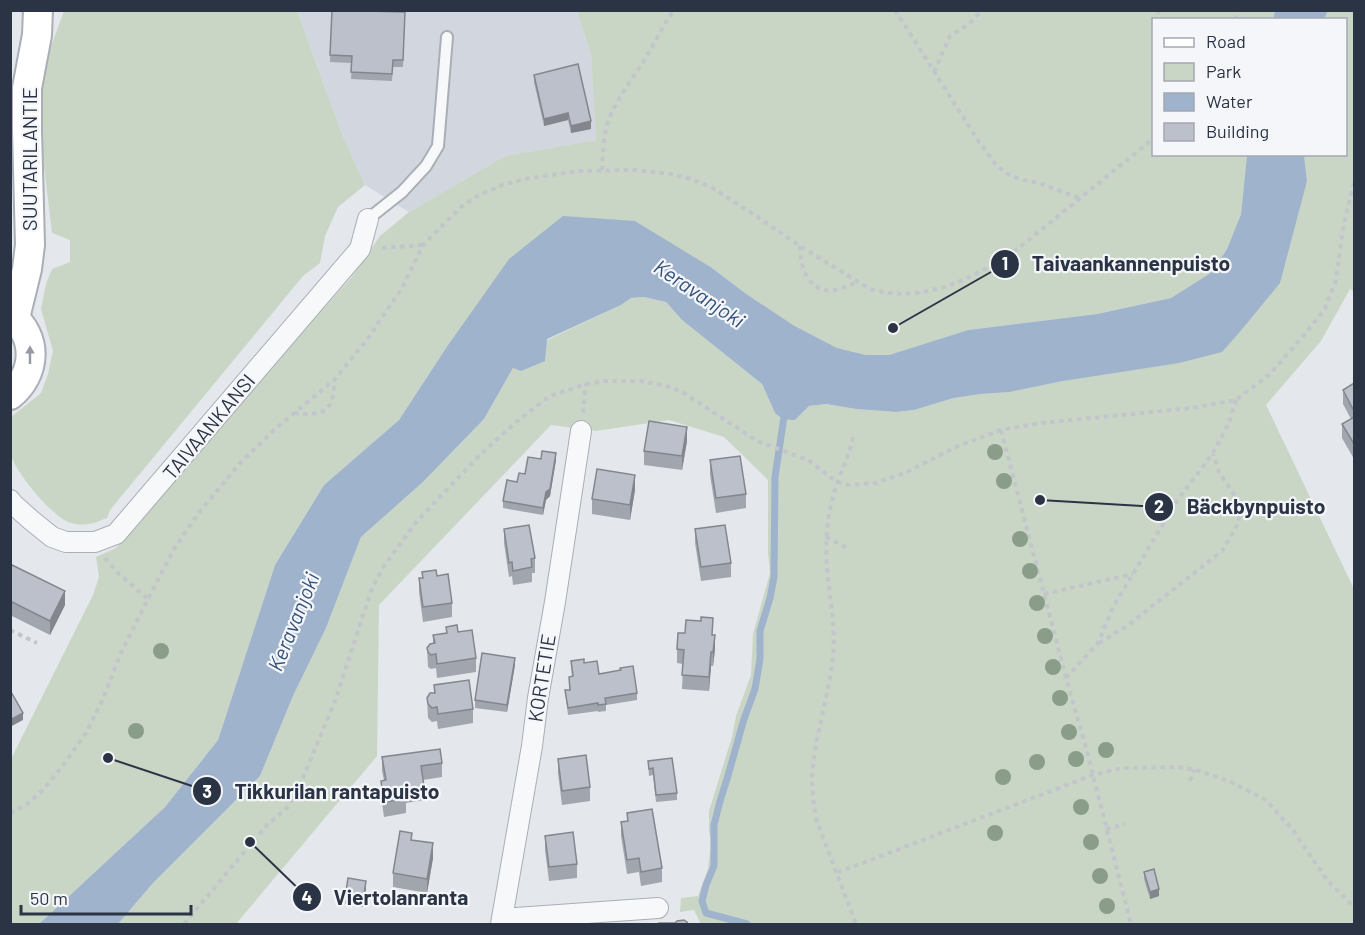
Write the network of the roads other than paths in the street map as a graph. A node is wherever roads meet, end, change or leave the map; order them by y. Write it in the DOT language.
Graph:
graph roads {
  1 [pos="42,19"];
  2 [pos="447,37"];
  3 [pos="368,219"];
  4 [pos="13,317"];
  5 [pos="10,395"];
  6 [pos="581,431"];
  7 [pos="10,500"];
  8 [pos="658,908"];
  9 [pos="501,922"];
  1 -- 4 [label="street, SUUTARILANTIE"];
  2 -- 3 [label="lane"];
  3 -- 7 [label="street, TAIVAANKANSI"];
  5 -- 4 [label="street, SUUTARILANTIE, one-way"];
  6 -- 9 [label="street, KORTETIE"];
  8 -- 9 [label="street"];
}
